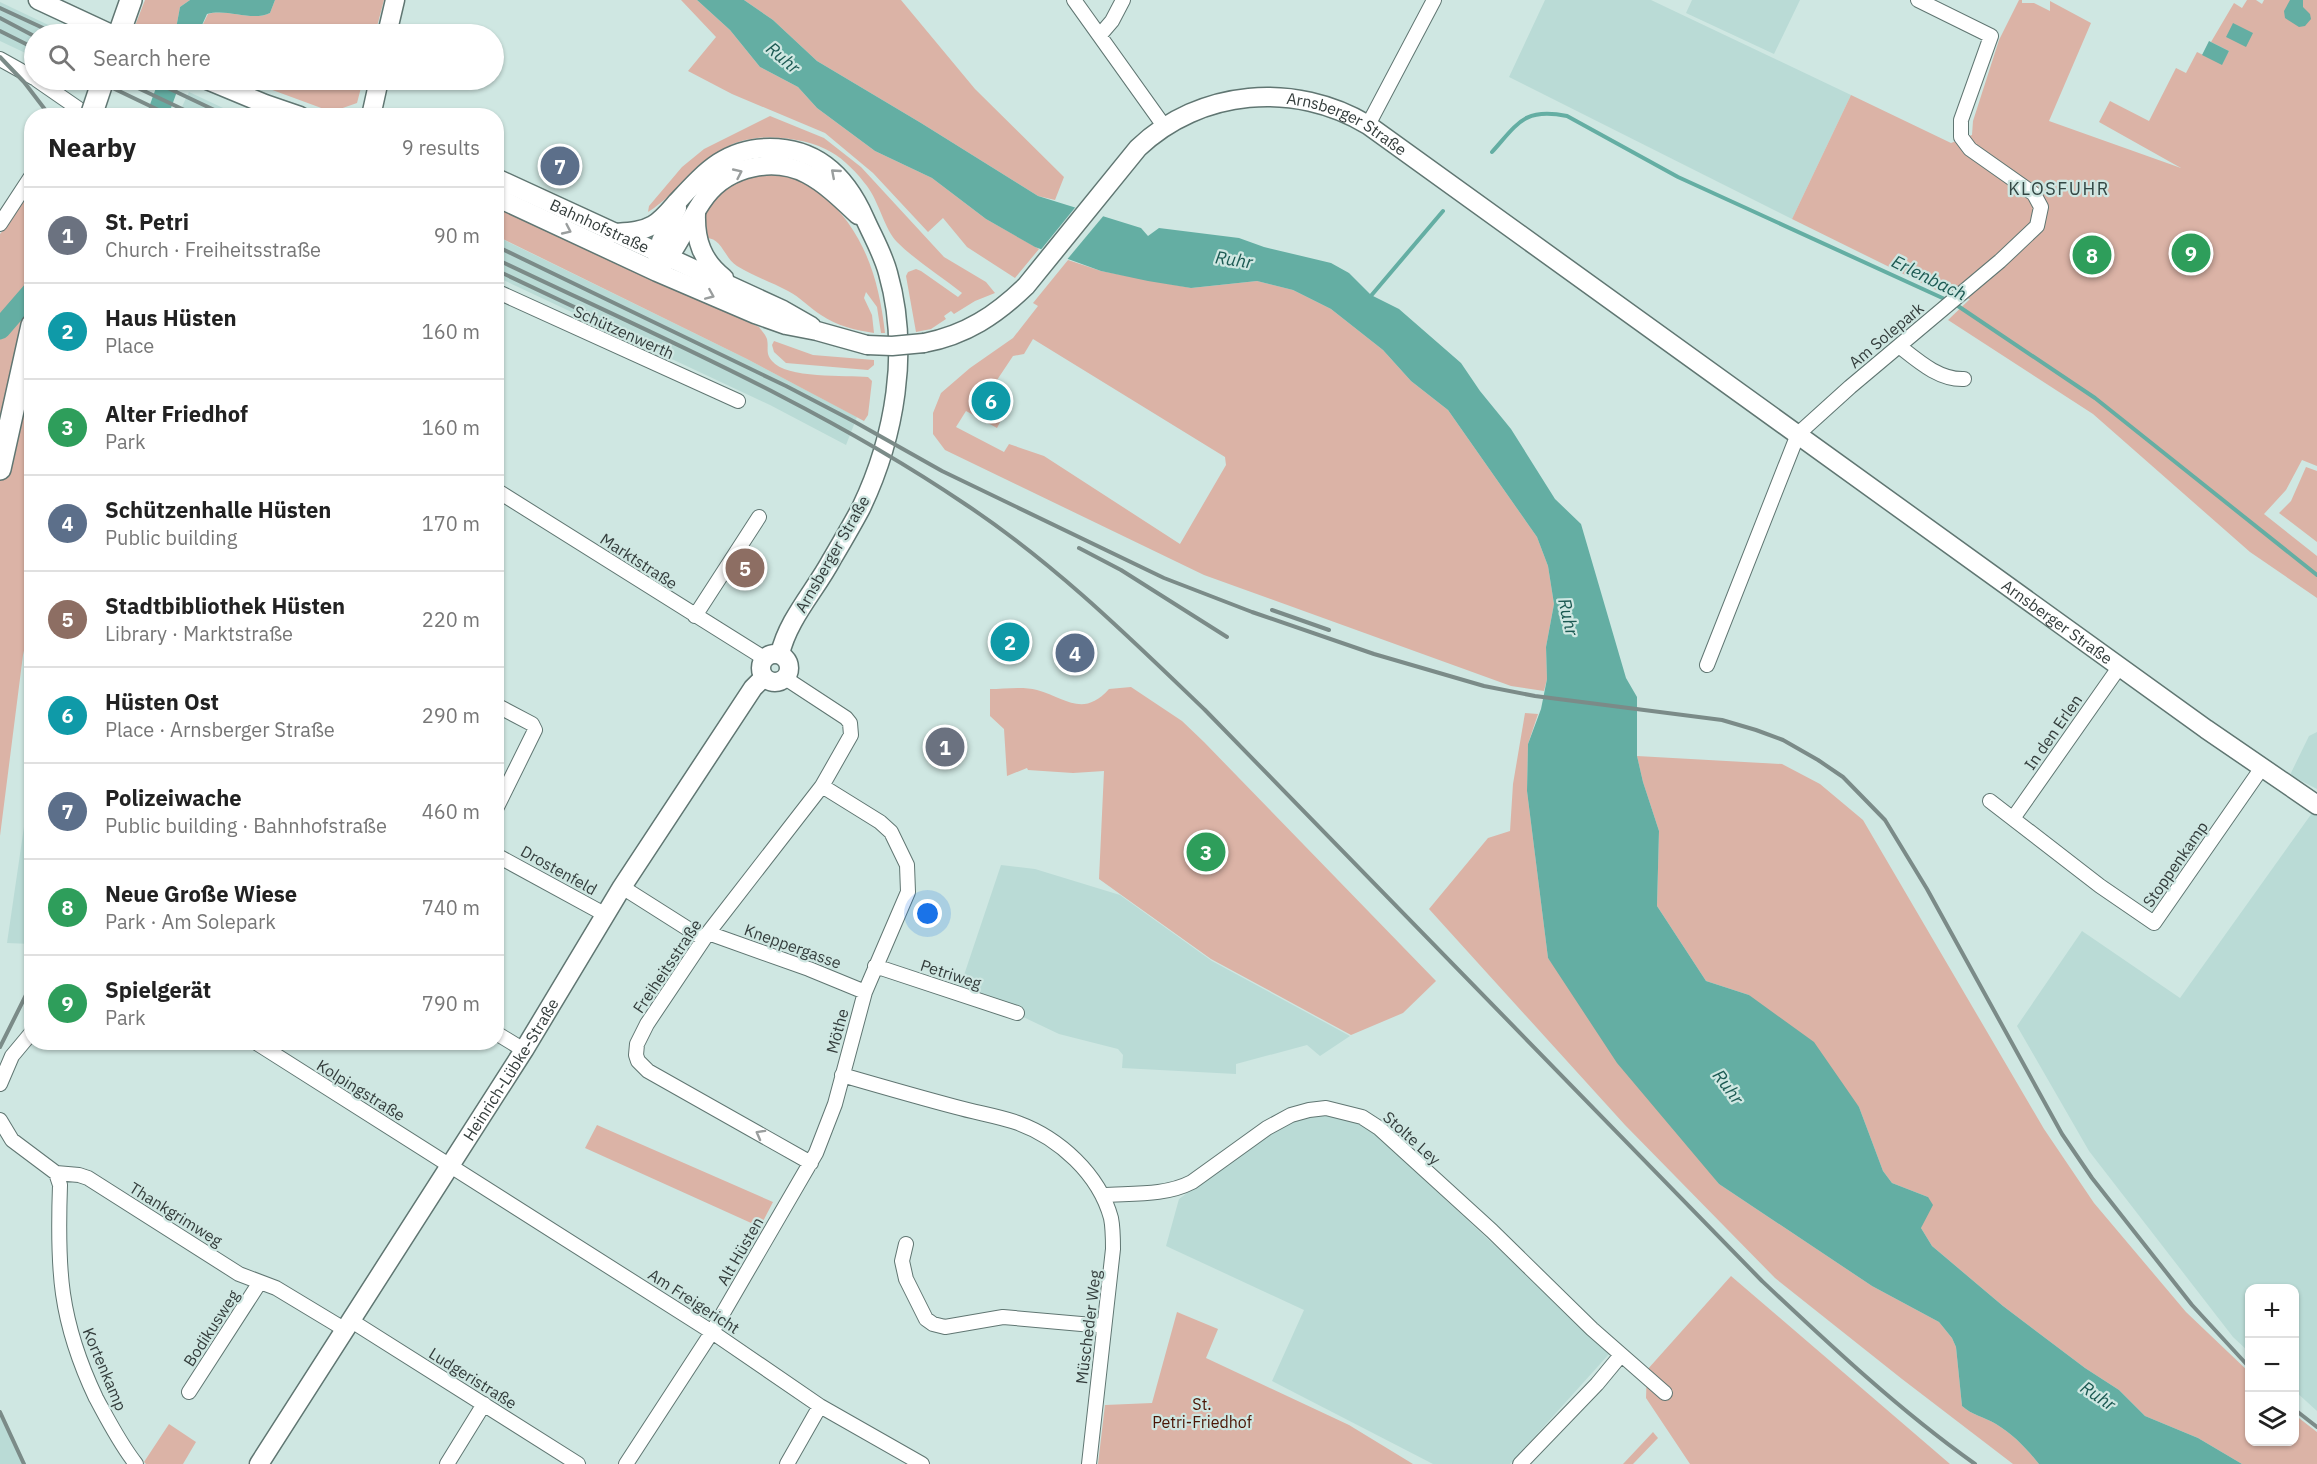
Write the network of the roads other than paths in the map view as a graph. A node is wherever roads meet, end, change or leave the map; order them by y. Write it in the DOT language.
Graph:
graph roads {
  1 [pos="38,0"];
  2 [pos="131,0"];
  3 [pos="394,0"];
  4 [pos="1074,0"];
  5 [pos="1123,0"];
  6 [pos="1434,0"];
  7 [pos="1918,0"];
  8 [pos="90,24"];
  9 [pos="123,24"];
  10 [pos="389,24"];
  11 [pos="1100,35"];
  12 [pos="0,59"];
  13 [pos="24,72"];
  14 [pos="52,90"];
  15 [pos="98,90"];
  16 [pos="231,90"];
  17 [pos="376,90"];
  18 [pos="77,108"];
  19 [pos="89,108"];
  20 [pos="277,108"];
  21 [pos="372,108"];
  22 [pos="1368,125"];
  23 [pos="1164,126"];
  24 [pos="504,182"];
  25 [pos="24,187"];
  26 [pos="683,196"];
  27 [pos="504,200"];
  28 [pos="696,212"];
  29 [pos="866,222"];
  30 [pos="0,224"];
  31 [pos="613,233"];
  32 [pos="661,261"];
  33 [pos="735,287"];
  34 [pos="504,295"];
  35 [pos="817,331"];
  36 [pos="1899,346"];
  37 [pos="24,359"];
  38 [pos="1964,379"];
  39 [pos="738,401"];
  40 [pos="1798,434"];
  41 [pos="0,469"];
  42 [pos="504,495"];
  43 [pos="759,517"];
  44 [pos="695,616"];
  45 [pos="772,656"];
  46 [pos="1707,665"];
  47 [pos="2120,666"];
  48 [pos="764,677"];
  49 [pos="785,678"];
  50 [pos="504,709"];
  51 [pos="2261,769"];
  52 [pos="822,786"];
  53 [pos="504,793"];
  54 [pos="1990,801"];
  55 [pos="2317,805"];
  56 [pos="2014,817"];
  57 [pos="504,859"];
  58 [pos="622,887"];
  59 [pos="606,915"];
  60 [pos="706,936"];
  61 [pos="875,966"];
  62 [pos="865,992"];
  63 [pos="1017,1013"];
  64 [pos="504,1038"];
  65 [pos="24,1042"];
  66 [pos="268,1050"];
  67 [pos="524,1050"];
  68 [pos="842,1075"];
  69 [pos="0,1084"];
  70 [pos="0,1120"];
  71 [pos="811,1163"];
  72 [pos="449,1166"];
  73 [pos="56,1173"];
  74 [pos="1102,1195"];
  75 [pos="906,1244"];
  76 [pos="260,1282"];
  77 [pos="347,1324"];
  78 [pos="1104,1326"];
  79 [pos="712,1332"];
  80 [pos="1621,1355"];
  81 [pos="189,1392"];
  82 [pos="1665,1393"];
  83 [pos="484,1404"];
  84 [pos="820,1406"];
  85 [pos="136,1464"];
  86 [pos="259,1464"];
  87 [pos="447,1464"];
  88 [pos="578,1464"];
  89 [pos="626,1464"];
  90 [pos="787,1464"];
  91 [pos="922,1464"];
  92 [pos="1089,1464"];
  93 [pos="1520,1464"];
  1 -- 8 [label="street"];
  2 -- 9 [label="main road"];
  3 -- 10 [label="street"];
  4 -- 11 [label="street"];
  5 -- 11 [label="street"];
  6 -- 22 [label="street"];
  7 -- 36 [label="street, Am Solepark"];
  11 -- 23 [label="street"];
  12 -- 13 [label="street"];
  14 -- 18 [label="street"];
  15 -- 19 [label="main road, bridge"];
  16 -- 20 [label="street"];
  17 -- 21 [label="street"];
  22 -- 23 [label="street, Arnsberger Straße"];
  22 -- 40 [label="street, Arnsberger Straße"];
  23 -- 35 [label="street, Arnsberger Straße, bridge"];
  24 -- 31 [label="street, Bahnhofstraße"];
  25 -- 30 [label="street"];
  29 -- 26 [label="street, Arnsberger Straße, one-way"];
  26 -- 31 [label="street, Arnsberger Straße"];
  26 -- 32 [label="street"];
  27 -- 32 [label="street, Bahnhofstraße, one-way"];
  28 -- 29 [label="street, Arnsberger Straße, one-way"];
  28 -- 32 [label="street, Arnsberger Straße"];
  28 -- 33 [label="street, Arnsberger Straße"];
  29 -- 45 [label="street, Arnsberger Straße"];
  31 -- 32 [label="street, Bahnhofstraße"];
  32 -- 33 [label="street, Arnsberger Straße"];
  32 -- 35 [label="street, Arnsberger Straße, one-way"];
  33 -- 35 [label="street, Arnsberger Straße"];
  34 -- 39 [label="street, Schützenwerth"];
  36 -- 38 [label="street"];
  36 -- 40 [label="street, Am Solepark"];
  37 -- 41 [label="main road"];
  40 -- 46 [label="street"];
  40 -- 47 [label="street, Arnsberger Straße"];
  42 -- 44 [label="street, Marktstraße"];
  43 -- 44 [label="street"];
  44 -- 45 [label="street, Marktstraße"];
  45 -- 48 [label="street"];
  45 -- 49 [label="street"];
  47 -- 51 [label="street, Arnsberger Straße"];
  47 -- 56 [label="street, In den Erlen"];
  48 -- 49 [label="street"];
  48 -- 58 [label="street, Heinrich-Lübke-Straße"];
  49 -- 52 [label="street, Freiheitsstraße"];
  50 -- 53 [label="street"];
  51 -- 55 [label="street, Arnsberger Straße"];
  51 -- 56 [label="street, Stoppenkamp"];
  52 -- 60 [label="street, Freiheitsstraße"];
  52 -- 61 [label="street, Möthe"];
  54 -- 56 [label="street"];
  57 -- 59 [label="street, Drostenfeld"];
  58 -- 59 [label="street, Heinrich-Lübke-Straße"];
  58 -- 60 [label="street, Kneppergasse"];
  59 -- 67 [label="street, Heinrich-Lübke-Straße"];
  60 -- 62 [label="street, Kneppergasse"];
  71 -- 60 [label="street, Freiheitsstraße, one-way"];
  61 -- 62 [label="street, Möthe"];
  61 -- 63 [label="street, Petriweg"];
  62 -- 68 [label="street, Möthe"];
  64 -- 67 [label="street"];
  65 -- 69 [label="street"];
  66 -- 72 [label="street, Kolpingstraße"];
  67 -- 72 [label="street, Heinrich-Lübke-Straße"];
  68 -- 71 [label="street, Alt Hüsten"];
  68 -- 74 [label="street, Möthe"];
  70 -- 73 [label="street, Thankgrimweg"];
  71 -- 79 [label="street, Alt Hüsten"];
  72 -- 77 [label="street, Heinrich-Lübke-Straße"];
  72 -- 79 [label="street, Am Freigericht"];
  73 -- 76 [label="street, Thankgrimweg"];
  73 -- 85 [label="street, Kortenkamp"];
  74 -- 78 [label="street, Müscheder Weg"];
  74 -- 80 [label="street, Stolte Ley"];
  75 -- 78 [label="street"];
  76 -- 77 [label="street, Thankgrimweg"];
  76 -- 81 [label="street, Bodikusweg"];
  77 -- 83 [label="street, Ludgeristraße"];
  77 -- 86 [label="street, Heinrich-Lübke-Straße"];
  78 -- 92 [label="street, Müscheder Weg"];
  79 -- 84 [label="street, Am Freigericht"];
  79 -- 89 [label="street, Alt Hüsten"];
  80 -- 82 [label="street, Stolte Ley"];
  80 -- 93 [label="street"];
  83 -- 87 [label="street"];
  83 -- 88 [label="street, Ludgeristraße"];
  84 -- 90 [label="street"];
  84 -- 91 [label="street, Am Freigericht"];
}
